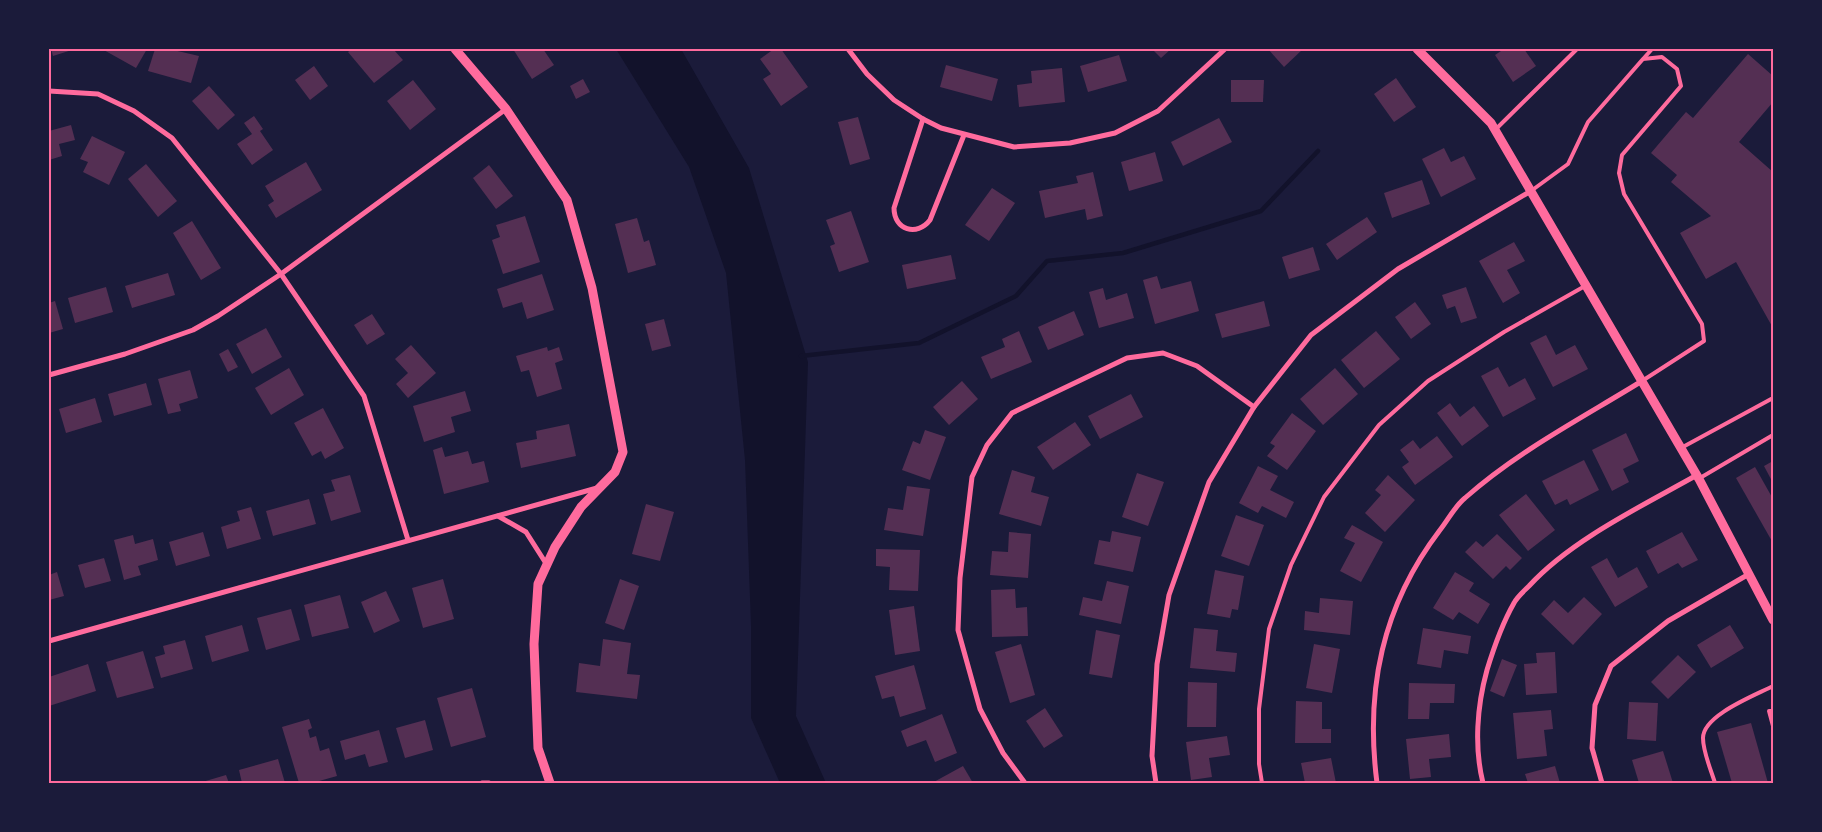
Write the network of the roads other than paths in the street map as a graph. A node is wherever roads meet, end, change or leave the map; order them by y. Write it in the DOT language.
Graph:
graph roads {
  1 [pos="455,49"];
  2 [pos="848,49"];
  3 [pos="1225,49"];
  4 [pos="1417,49"];
  5 [pos="1577,49"];
  6 [pos="1652,49"];
  7 [pos="1643,59"];
  8 [pos="49,91"];
  9 [pos="506,110"];
  10 [pos="923,119"];
  11 [pos="1495,130"];
  12 [pos="964,135"];
  13 [pos="1531,191"];
  14 [pos="281,274"];
  15 [pos="1585,286"];
  16 [pos="49,375"];
  17 [pos="1642,381"];
  18 [pos="1773,398"];
  19 [pos="1254,407"];
  20 [pos="1773,435"];
  21 [pos="1681,448"];
  22 [pos="1698,477"];
  23 [pos="600,488"];
  24 [pos="498,516"];
  25 [pos="408,540"];
  26 [pos="547,565"];
  27 [pos="1749,574"];
  28 [pos="1773,620"];
  29 [pos="49,641"];
  30 [pos="1773,686"];
  31 [pos="1773,711"];
  32 [pos="1773,726"];
  33 [pos="482,783"];
  34 [pos="489,783"];
  35 [pos="550,783"];
  36 [pos="1025,783"];
  37 [pos="1156,783"];
  38 [pos="1262,783"];
  39 [pos="1377,783"];
  40 [pos="1483,783"];
  41 [pos="1602,783"];
  42 [pos="1715,783"];
  1 -- 9 [label="street"];
  2 -- 10 [label="street"];
  3 -- 12 [label="street"];
  4 -- 11 [label="street"];
  5 -- 11 [label="lane"];
  6 -- 7 [label="lane"];
  7 -- 13 [label="lane"];
  7 -- 17 [label="lane"];
  8 -- 14 [label="street"];
  9 -- 14 [label="street"];
  9 -- 23 [label="street"];
  10 -- 12 [label="street"];
  10 -- 12 [label="street"];
  11 -- 13 [label="street"];
  13 -- 15 [label="street"];
  13 -- 19 [label="street"];
  14 -- 16 [label="street"];
  14 -- 25 [label="street"];
  15 -- 17 [label="street"];
  15 -- 38 [label="lane"];
  17 -- 21 [label="street"];
  17 -- 39 [label="street"];
  18 -- 21 [label="lane"];
  19 -- 36 [label="street"];
  19 -- 37 [label="street"];
  20 -- 22 [label="lane"];
  21 -- 22 [label="street"];
  22 -- 27 [label="street"];
  22 -- 40 [label="street"];
  23 -- 24 [label="street"];
  23 -- 26 [label="street"];
  24 -- 25 [label="street"];
  24 -- 26 [label="street"];
  25 -- 29 [label="street"];
  26 -- 35 [label="street"];
  27 -- 28 [label="street"];
  27 -- 41 [label="street"];
  30 -- 42 [label="lane"];
  31 -- 32 [label="lane"];
  33 -- 34 [label="street"];
}
